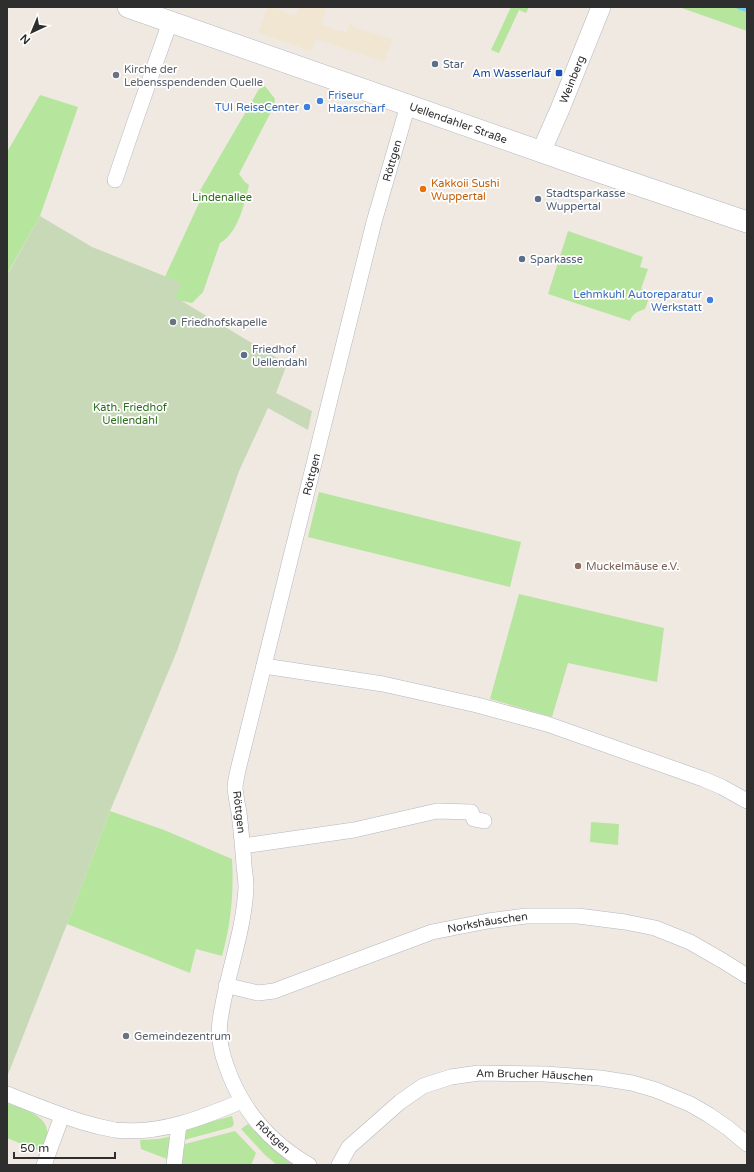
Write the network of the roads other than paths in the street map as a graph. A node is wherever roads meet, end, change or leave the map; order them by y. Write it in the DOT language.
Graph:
graph roads {
  1 [pos="128,7"];
  2 [pos="602,7"];
  3 [pos="170,22"];
  4 [pos="408,104"];
  5 [pos="541,152"];
  6 [pos="115,180"];
  7 [pos="747,222"];
  8 [pos="264,666"];
  9 [pos="747,801"];
  10 [pos="484,821"];
  11 [pos="243,846"];
  12 [pos="747,976"];
  13 [pos="226,986"];
  14 [pos="7,1094"];
  15 [pos="242,1101"];
  16 [pos="62,1116"];
  17 [pos="178,1125"];
  18 [pos="747,1144"];
  19 [pos="44,1165"];
  20 [pos="174,1165"];
  21 [pos="309,1165"];
  22 [pos="340,1165"];
  1 -- 3 [label="main road, Uellendahler Straße"];
  2 -- 5 [label="street, Weinberg"];
  3 -- 4 [label="main road, Uellendahler Straße"];
  3 -- 6 [label="street"];
  4 -- 5 [label="main road, Uellendahler Straße"];
  4 -- 8 [label="street, Röttgen"];
  5 -- 7 [label="main road, Uellendahler Straße"];
  8 -- 9 [label="street"];
  8 -- 11 [label="street, Röttgen"];
  10 -- 11 [label="street, Röttgen"];
  11 -- 13 [label="street, Röttgen"];
  12 -- 13 [label="street, Norkshäuschen"];
  13 -- 15 [label="street, Röttgen"];
  14 -- 16 [label="street"];
  15 -- 17 [label="street"];
  15 -- 21 [label="street, Röttgen"];
  16 -- 17 [label="street"];
  16 -- 19 [label="street"];
  17 -- 20 [label="street"];
  18 -- 22 [label="street, Am Brucher Häuschen"];
}
